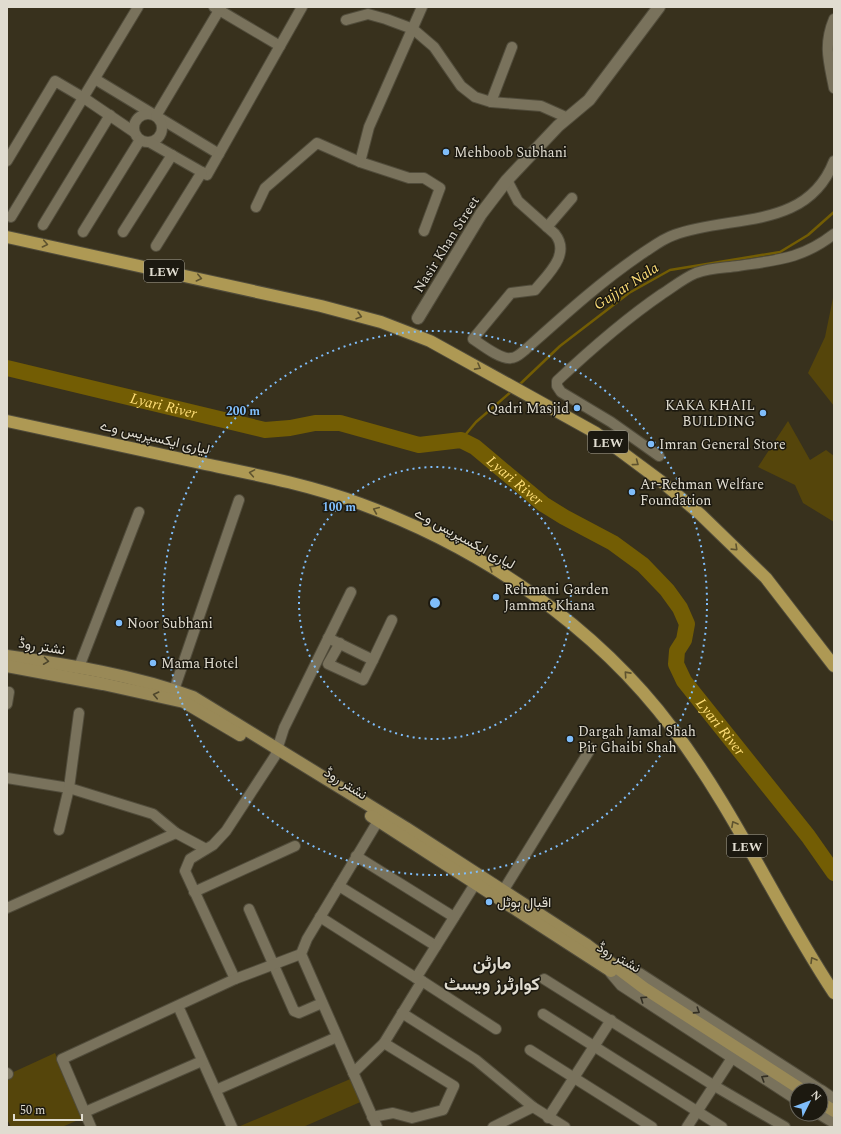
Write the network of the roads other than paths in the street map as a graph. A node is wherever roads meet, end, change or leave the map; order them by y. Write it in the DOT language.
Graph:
graph roads {
  1 [pos="138,7"];
  2 [pos="302,7"];
  3 [pos="422,7"];
  4 [pos="659,7"];
  5 [pos="218,8"];
  6 [pos="834,19"];
  7 [pos="346,20"];
  8 [pos="413,29"];
  9 [pos="280,46"];
  10 [pos="512,46"];
  11 [pos="95,79"];
  12 [pos="834,88"];
  13 [pos="84,98"];
  14 [pos="491,102"];
  15 [pos="110,114"];
  16 [pos="156,116"];
  17 [pos="568,118"];
  18 [pos="137,136"];
  19 [pos="151,143"];
  20 [pos="219,154"];
  21 [pos="172,155"];
  22 [pos="7,161"];
  23 [pos="834,161"];
  24 [pos="360,162"];
  25 [pos="202,172"];
  26 [pos="507,180"];
  27 [pos="572,198"];
  28 [pos="256,207"];
  29 [pos="11,216"];
  30 [pos="43,226"];
  31 [pos="547,227"];
  32 [pos="424,231"];
  33 [pos="83,232"];
  34 [pos="124,232"];
  35 [pos="834,234"];
  36 [pos="7,236"];
  37 [pos="156,246"];
  38 [pos="418,318"];
  39 [pos="7,421"];
  40 [pos="659,456"];
  41 [pos="239,500"];
  42 [pos="139,512"];
  43 [pos="351,592"];
  44 [pos="392,620"];
  45 [pos="328,638"];
  46 [pos="340,643"];
  47 [pos="7,656"];
  48 [pos="373,660"];
  49 [pos="7,666"];
  50 [pos="834,666"];
  51 [pos="79,667"];
  52 [pos="174,690"];
  53 [pos="7,692"];
  54 [pos="7,704"];
  55 [pos="79,713"];
  56 [pos="592,748"];
  57 [pos="276,752"];
  58 [pos="7,778"];
  59 [pos="69,788"];
  60 [pos="378,821"];
  61 [pos="59,830"];
  62 [pos="176,833"];
  63 [pos="295,846"];
  64 [pos="206,849"];
  65 [pos="356,856"];
  66 [pos="475,884"];
  67 [pos="339,886"];
  68 [pos="503,891"];
  69 [pos="194,892"];
  70 [pos="7,908"];
  71 [pos="249,909"];
  72 [pos="320,917"];
  73 [pos="454,917"];
  74 [pos="436,946"];
  75 [pos="301,954"];
  76 [pos="274,964"];
  77 [pos="613,970"];
  78 [pos="235,979"];
  79 [pos="544,979"];
  80 [pos="419,980"];
  81 [pos="834,993"];
  82 [pos="322,1003"];
  83 [pos="178,1006"];
  84 [pos="402,1014"];
  85 [pos="543,1014"];
  86 [pos="611,1020"];
  87 [pos="496,1029"];
  88 [pos="337,1037"];
  89 [pos="384,1043"];
  90 [pos="595,1046"];
  91 [pos="530,1050"];
  92 [pos="732,1058"];
  93 [pos="202,1061"];
  94 [pos="353,1073"];
  95 [pos="574,1077"];
  96 [pos="790,1082"];
  97 [pos="806,1082"];
  98 [pos="713,1085"];
  99 [pos="216,1090"];
  100 [pos="789,1094"];
  101 [pos="534,1107"];
  102 [pos="697,1111"];
  103 [pos="85,1112"];
  104 [pos="372,1117"];
  105 [pos="548,1118"];
  106 [pos="91,1127"];
  107 [pos="232,1127"];
  108 [pos="377,1127"];
  109 [pos="493,1127"];
  110 [pos="565,1127"];
  111 [pos="652,1127"];
  112 [pos="687,1127"];
  113 [pos="722,1127"];
  114 [pos="785,1127"];
  1 -- 11 [label="street"];
  2 -- 9 [label="street"];
  3 -- 8 [label="street"];
  4 -- 17 [label="street, Nasir Khan Street"];
  5 -- 9 [label="street"];
  5 -- 16 [label="street"];
  6 -- 12 [label="street"];
  7 -- 8 [label="street"];
  8 -- 14 [label="street"];
  8 -- 24 [label="street"];
  9 -- 20 [label="street"];
  10 -- 14 [label="street"];
  11 -- 13 [label="street"];
  11 -- 16 [label="street"];
  13 -- 15 [label="street"];
  13 -- 22 [label="street"];
  13 -- 29 [label="street"];
  14 -- 17 [label="street"];
  15 -- 18 [label="street"];
  15 -- 30 [label="street"];
  16 -- 18 [label="street"];
  16 -- 19 [label="street"];
  16 -- 20 [label="street"];
  17 -- 26 [label="street, Nasir Khan Street"];
  18 -- 19 [label="street"];
  18 -- 33 [label="street"];
  19 -- 21 [label="street"];
  20 -- 25 [label="street"];
  21 -- 25 [label="street"];
  21 -- 34 [label="street"];
  23 -- 31 [label="street"];
  24 -- 28 [label="street"];
  24 -- 32 [label="street"];
  25 -- 37 [label="street"];
  26 -- 31 [label="street"];
  26 -- 38 [label="street, Nasir Khan Street"];
  27 -- 31 [label="street"];
  35 -- 40 [label="street"];
  36 -- 50 [label="highway, LEW, one-way"];
  81 -- 39 [label="highway, لیاری ایکسپریس وے / LEW, one-way"];
  41 -- 52 [label="street"];
  42 -- 51 [label="street"];
  43 -- 45 [label="street"];
  44 -- 48 [label="street"];
  45 -- 46 [label="street"];
  45 -- 57 [label="street"];
  46 -- 48 [label="street"];
  46 -- 48 [label="street"];
  47 -- 51 [label="main road, نشتر روڈ, one-way"];
  57 -- 49 [label="main road, نشتر روڈ, one-way"];
  51 -- 52 [label="main road, نشتر روڈ"];
  52 -- 57 [label="main road, نشتر روڈ"];
  53 -- 54 [label="street"];
  55 -- 59 [label="street"];
  56 -- 68 [label="street"];
  57 -- 60 [label="main road, نشتر روڈ"];
  57 -- 64 [label="street"];
  57 -- 68 [label="main road, نشتر روڈ"];
  58 -- 59 [label="street"];
  59 -- 61 [label="street"];
  59 -- 62 [label="street"];
  60 -- 65 [label="street"];
  60 -- 66 [label="main road, نشتر روڈ"];
  62 -- 64 [label="street"];
  62 -- 70 [label="street"];
  63 -- 69 [label="street"];
  64 -- 69 [label="street"];
  65 -- 67 [label="street"];
  65 -- 73 [label="street"];
  66 -- 73 [label="street"];
  66 -- 77 [label="main road, نشتر روڈ"];
  67 -- 72 [label="street"];
  67 -- 74 [label="street"];
  68 -- 77 [label="main road, نشتر روڈ"];
  69 -- 78 [label="street"];
  71 -- 76 [label="street"];
  72 -- 75 [label="street"];
  72 -- 80 [label="street"];
  73 -- 74 [label="street"];
  74 -- 80 [label="street"];
  75 -- 76 [label="street"];
  75 -- 82 [label="street"];
  76 -- 78 [label="street"];
  76 -- 82 [label="street"];
  92 -- 77 [label="street, نشتر روڈ, one-way"];
  77 -- 96 [label="main road, نشتر روڈ"];
  77 -- 97 [label="street, نشتر روڈ, one-way"];
  78 -- 83 [label="street"];
  79 -- 86 [label="street"];
  80 -- 84 [label="street"];
  80 -- 87 [label="street"];
  82 -- 88 [label="street"];
  83 -- 93 [label="street"];
  83 -- 103 [label="street"];
  84 -- 89 [label="street"];
  84 -- 101 [label="street"];
  85 -- 90 [label="street"];
  86 -- 90 [label="street"];
  86 -- 98 [label="street"];
  88 -- 94 [label="street"];
  88 -- 99 [label="street"];
  89 -- 94 [label="street"];
  89 -- 104 [label="street"];
  90 -- 95 [label="street"];
  90 -- 102 [label="street"];
  91 -- 95 [label="street"];
  92 -- 98 [label="street"];
  100 -- 92 [label="street, نشتر روڈ, one-way"];
  93 -- 99 [label="street"];
  93 -- 103 [label="street"];
  94 -- 104 [label="street"];
  95 -- 105 [label="street"];
  95 -- 111 [label="street"];
  98 -- 102 [label="street"];
  98 -- 114 [label="street"];
  99 -- 107 [label="street"];
  101 -- 105 [label="street"];
  101 -- 109 [label="street"];
  102 -- 112 [label="street"];
  102 -- 113 [label="street"];
  103 -- 106 [label="street"];
  104 -- 108 [label="street"];
  105 -- 110 [label="street"];
}
